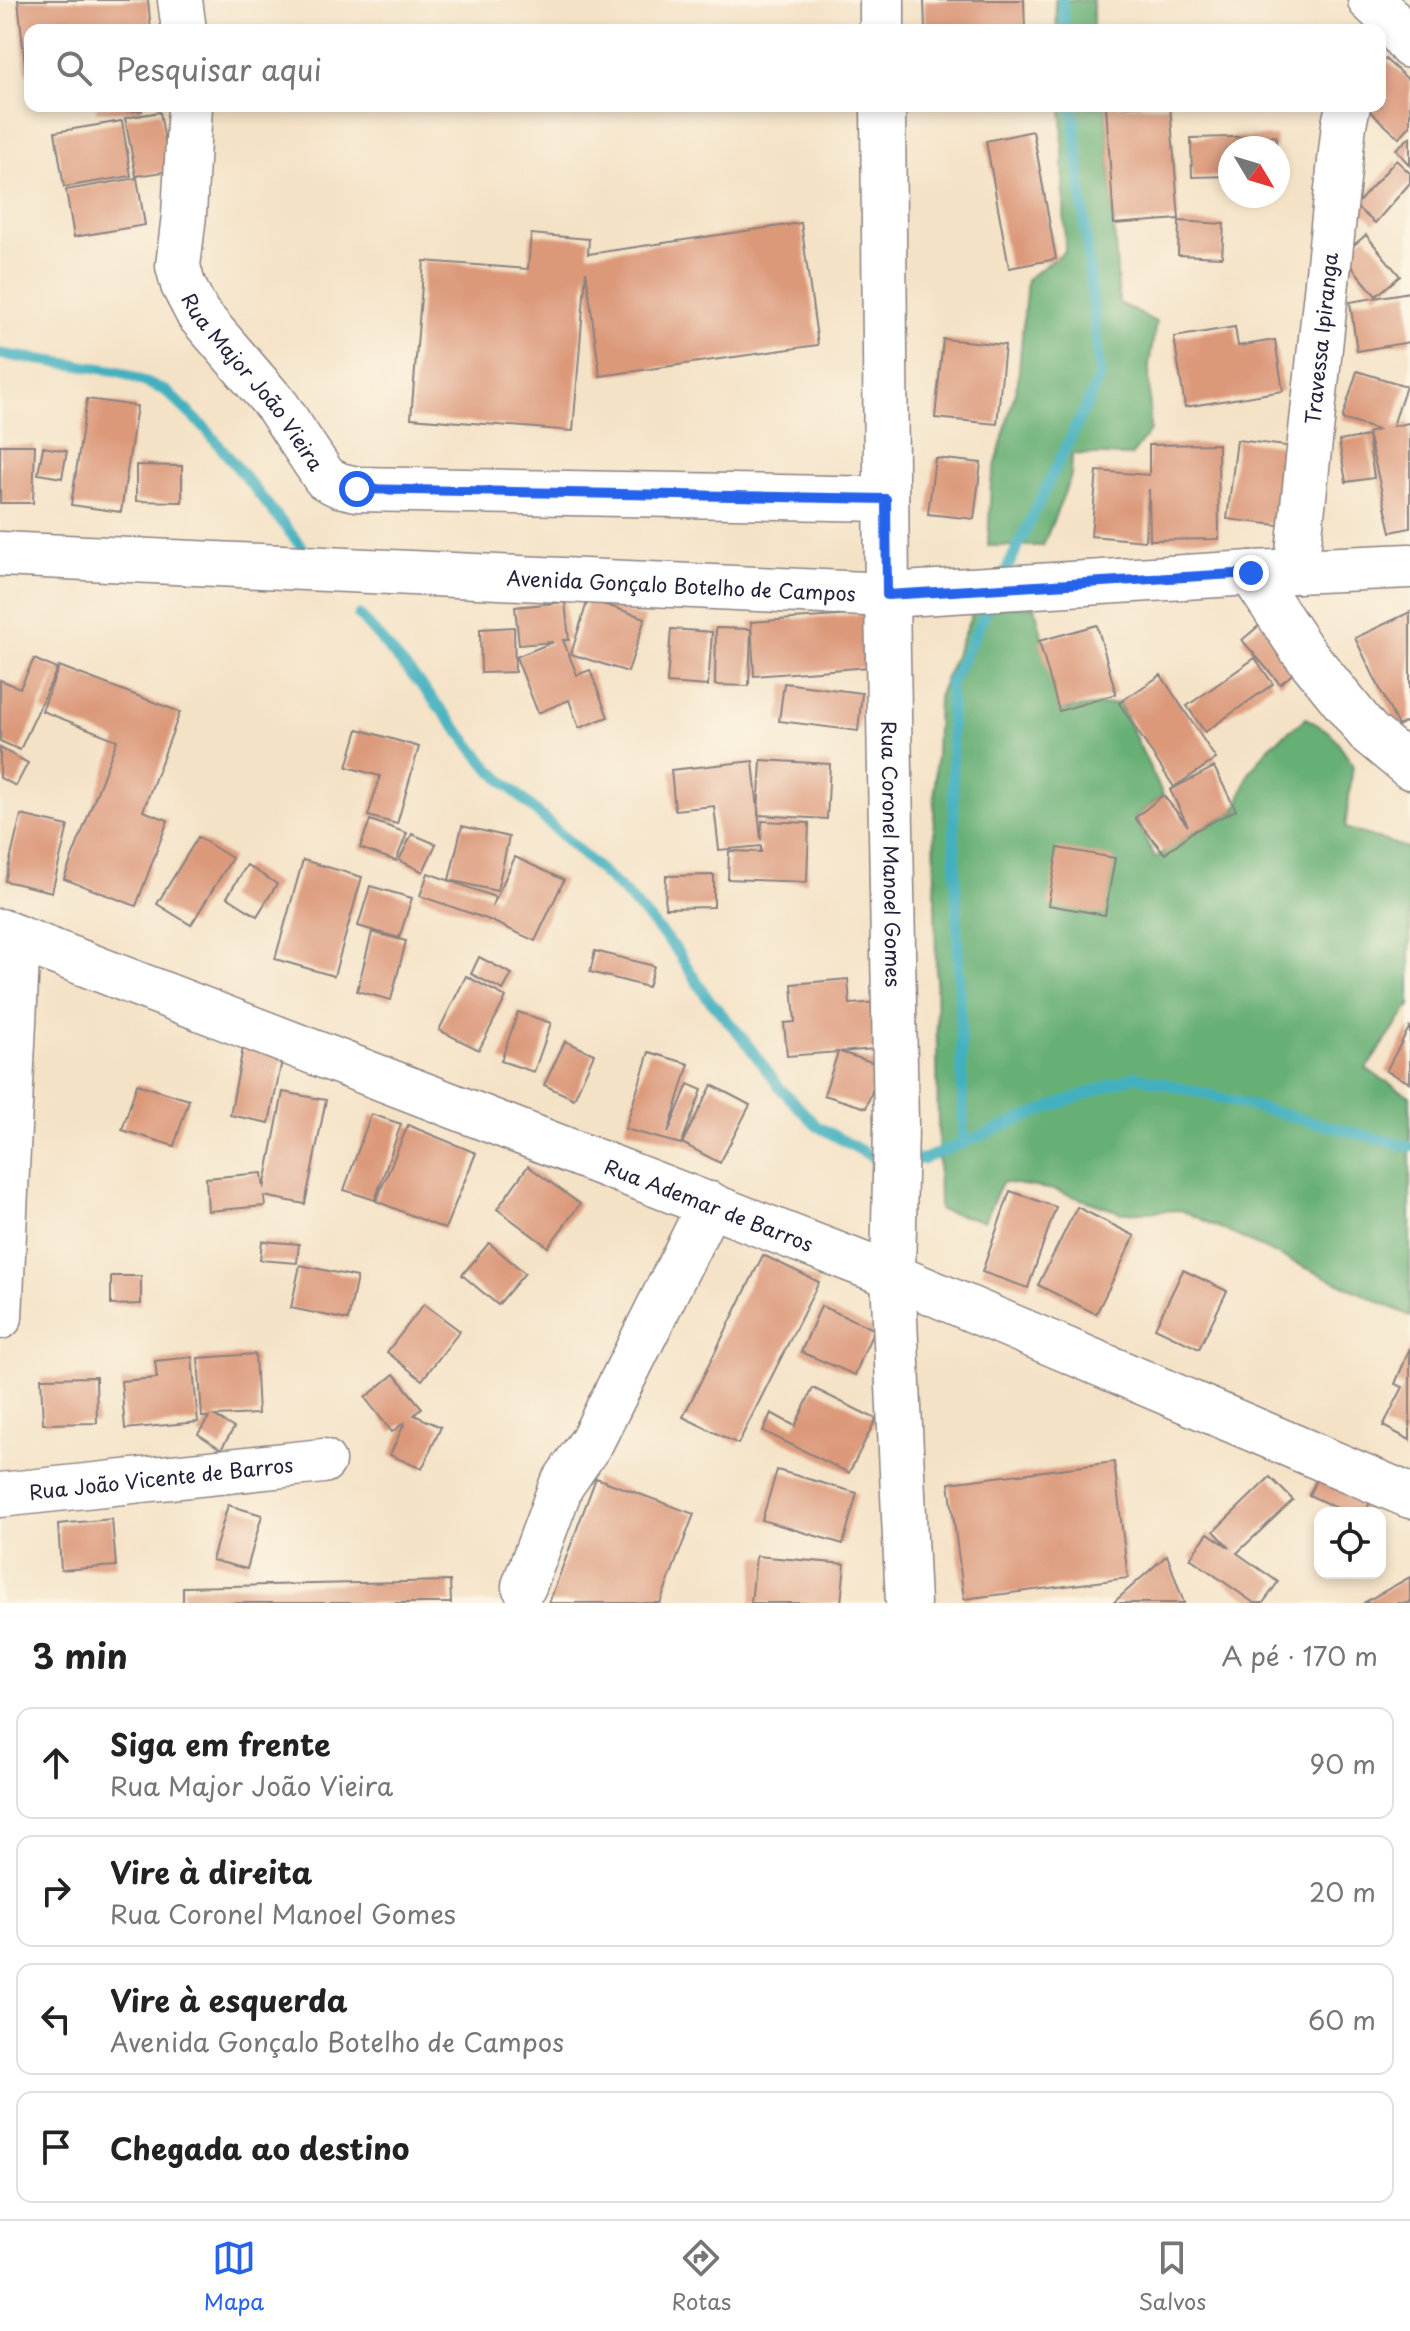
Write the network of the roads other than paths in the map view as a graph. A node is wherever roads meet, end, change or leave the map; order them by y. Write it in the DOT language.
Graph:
graph roads {
  1 [pos="180,0"];
  2 [pos="882,0"];
  3 [pos="183,24"];
  4 [pos="882,24"];
  5 [pos="190,112"];
  6 [pos="883,112"];
  7 [pos="1347,112"];
  8 [pos="886,499"];
  9 [pos="0,554"];
  10 [pos="1410,566"];
  11 [pos="1296,571"];
  12 [pos="1251,573"];
  13 [pos="887,595"];
  14 [pos="1410,767"];
  15 [pos="9,935"];
  16 [pos="6,1062"];
  17 [pos="710,1204"];
  18 [pos="893,1276"];
  19 [pos="0,1317"];
  20 [pos="323,1461"];
  21 [pos="0,1495"];
  22 [pos="1410,1496"];
  23 [pos="524,1586"];
  24 [pos="908,1603"];
  1 -- 3 [label="street"];
  2 -- 4 [label="street"];
  5 -- 8 [label="street, Rua Major João Vieira"];
  6 -- 8 [label="street, Rua Coronel Manoel Gomes"];
  7 -- 11 [label="street, Travessa Ipiranga"];
  8 -- 13 [label="street, Rua Coronel Manoel Gomes"];
  9 -- 13 [label="street, Avenida Gonçalo Botelho de Campos"];
  10 -- 11 [label="street, Avenida Gonçalo Botelho de Campos"];
  11 -- 12 [label="street, Avenida Gonçalo Botelho de Campos"];
  12 -- 13 [label="street, Avenida Gonçalo Botelho de Campos"];
  12 -- 14 [label="street"];
  13 -- 18 [label="street, Rua Coronel Manoel Gomes"];
  15 -- 16 [label="street"];
  15 -- 17 [label="street, Rua Ademar de Barros"];
  16 -- 19 [label="street"];
  17 -- 18 [label="street, Rua Ademar de Barros"];
  17 -- 23 [label="street"];
  18 -- 22 [label="street, Rua Ademar de Barros"];
  18 -- 24 [label="street, Rua Coronel Manoel Gomes"];
  20 -- 21 [label="street, Rua João Vicente de Barros"];
}
